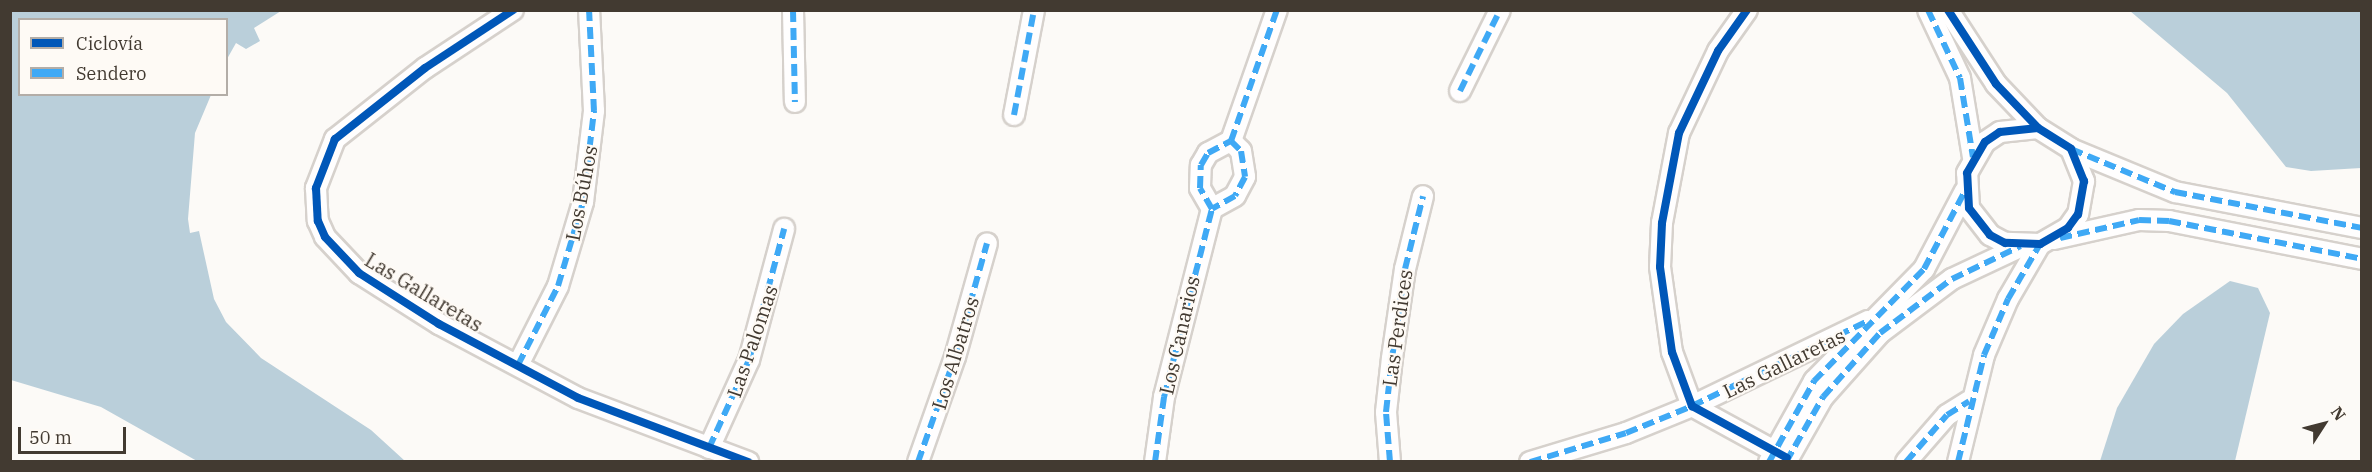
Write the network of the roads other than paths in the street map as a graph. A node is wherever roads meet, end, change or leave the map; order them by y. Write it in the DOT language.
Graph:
graph roads {
  1 [pos="513,10"];
  2 [pos="589,10"];
  3 [pos="793,10"];
  4 [pos="1034,10"];
  5 [pos="1276,10"];
  6 [pos="1500,10"];
  7 [pos="1747,10"];
  8 [pos="1933,12"];
  9 [pos="1460,91"];
  10 [pos="795,102"];
  11 [pos="1014,115"];
  12 [pos="2038,128"];
  13 [pos="1231,141"];
  14 [pos="2071,149"];
  15 [pos="1972,157"];
  16 [pos="1965,191"];
  17 [pos="1423,196"];
  18 [pos="1212,209"];
  19 [pos="2361,228"];
  20 [pos="784,229"];
  21 [pos="987,243"];
  22 [pos="2039,243"];
  23 [pos="2361,260"];
  24 [pos="1868,321"];
  25 [pos="518,365"];
  26 [pos="1969,401"];
  27 [pos="1692,406"];
  28 [pos="709,448"];
  29 [pos="1779,458"];
  30 [pos="748,462"];
  31 [pos="918,462"];
  32 [pos="1155,462"];
  33 [pos="1390,462"];
  34 [pos="1530,462"];
  35 [pos="1906,462"];
  36 [pos="1958,462"];
  1 -- 25 [label="street, Las Gallaretas"];
  2 -- 25 [label="street, Los Búhos"];
  3 -- 10 [label="street"];
  4 -- 11 [label="street"];
  5 -- 13 [label="street"];
  6 -- 9 [label="street"];
  7 -- 27 [label="street"];
  8 -- 12 [label="street"];
  8 -- 15 [label="street"];
  12 -- 14 [label="street"];
  12 -- 15 [label="street"];
  13 -- 18 [label="street"];
  13 -- 18 [label="street"];
  14 -- 19 [label="street"];
  14 -- 22 [label="street"];
  15 -- 16 [label="street"];
  16 -- 22 [label="street"];
  16 -- 24 [label="street"];
  17 -- 33 [label="street, Las Perdices"];
  18 -- 32 [label="street, Los Canarios"];
  20 -- 28 [label="street, Las Palomas"];
  21 -- 31 [label="street, Los Albatros"];
  22 -- 23 [label="street"];
  22 -- 26 [label="street"];
  22 -- 29 [label="street"];
  24 -- 27 [label="street, Las Gallaretas"];
  24 -- 29 [label="street"];
  25 -- 28 [label="street, Las Gallaretas"];
  26 -- 35 [label="street"];
  26 -- 36 [label="street"];
  27 -- 29 [label="street"];
  27 -- 34 [label="street, Las Gallaretas"];
  28 -- 30 [label="street, Las Gallaretas"];
}
